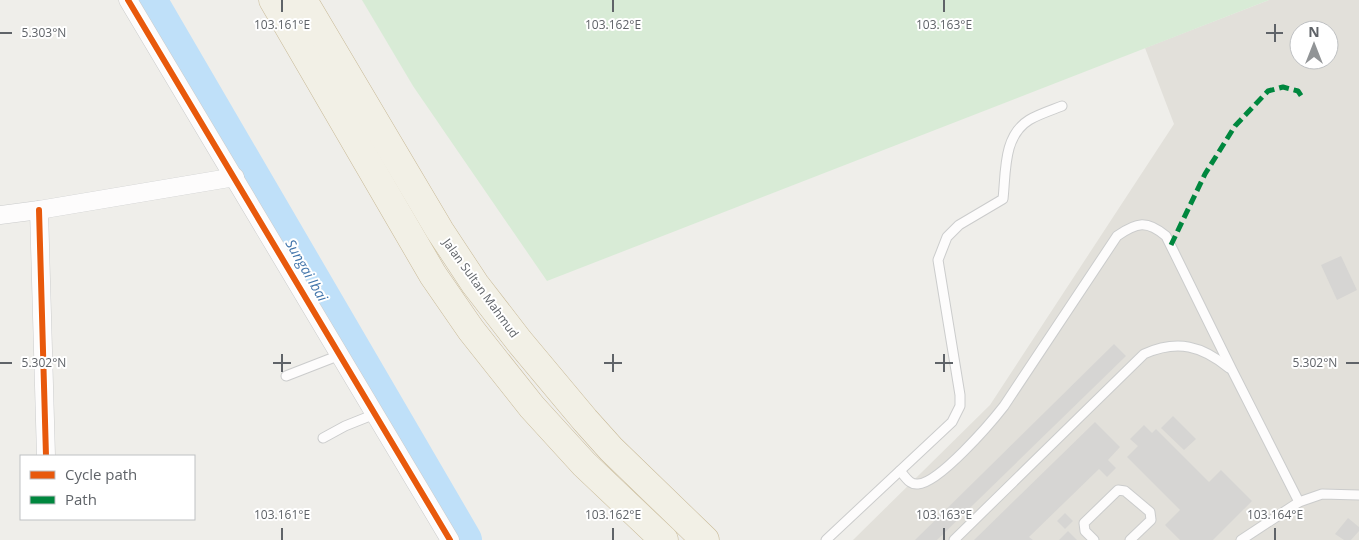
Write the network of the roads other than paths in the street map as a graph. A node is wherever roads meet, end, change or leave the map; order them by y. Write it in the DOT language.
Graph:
graph roads {
  1 [pos="128,0"];
  2 [pos="273,0"];
  3 [pos="304,0"];
  4 [pos="1062,106"];
  5 [pos="235,177"];
  6 [pos="39,210"];
  7 [pos="0,215"];
  8 [pos="340,355"];
  9 [pos="1232,370"];
  10 [pos="286,376"];
  11 [pos="376,414"];
  12 [pos="322,438"];
  13 [pos="46,455"];
  14 [pos="900,470"];
  15 [pos="1359,496"];
  16 [pos="1299,502"];
  17 [pos="450,540"];
  18 [pos="664,540"];
  19 [pos="705,540"];
  20 [pos="826,540"];
  21 [pos="954,540"];
  22 [pos="1094,540"];
  23 [pos="1130,540"];
  24 [pos="1241,540"];
  1 -- 5 [label="street"];
  2 -- 18 [label="highway"];
  3 -- 19 [label="highway, Jalan Sultan Mahmud"];
  4 -- 14 [label="lane"];
  5 -- 6 [label="street"];
  5 -- 8 [label="street"];
  6 -- 7 [label="street"];
  6 -- 13 [label="street"];
  8 -- 10 [label="lane"];
  8 -- 11 [label="street"];
  9 -- 14 [label="lane"];
  9 -- 16 [label="lane"];
  9 -- 21 [label="lane"];
  11 -- 12 [label="lane"];
  11 -- 17 [label="street"];
  14 -- 20 [label="lane"];
  15 -- 16 [label="lane"];
  16 -- 24 [label="lane"];
  22 -- 23 [label="lane"];
}
